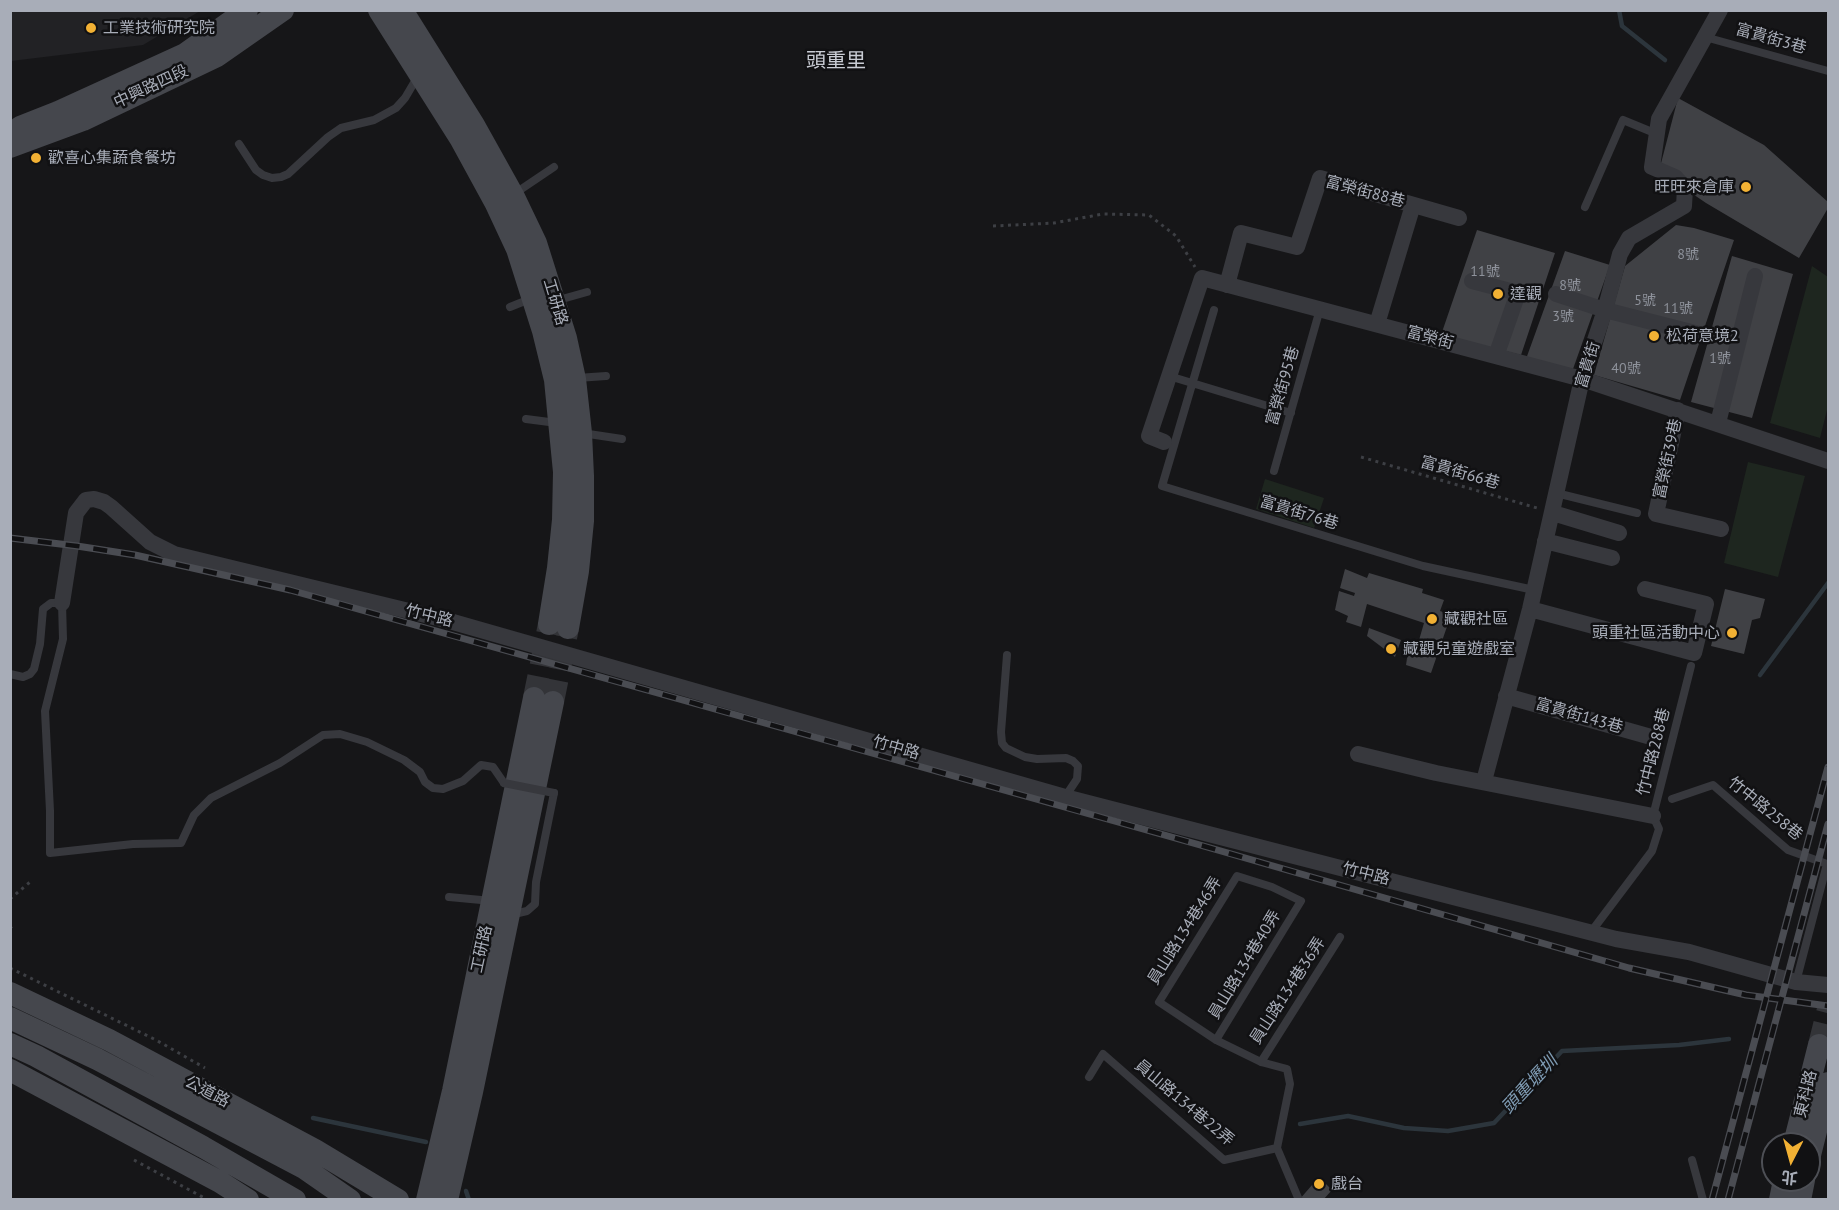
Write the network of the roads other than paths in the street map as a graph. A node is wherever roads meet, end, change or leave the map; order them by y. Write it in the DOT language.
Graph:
graph roads {
  1 [pos="247,10"];
  2 [pos="283,10"];
  3 [pos="379,10"];
  4 [pos="402,10"];
  5 [pos="1720,10"];
  6 [pos="1706,37"];
  7 [pos="1828,71"];
  8 [pos="418,75"];
  9 [pos="10,131"];
  10 [pos="1657,134"];
  11 [pos="239,144"];
  12 [pos="10,147"];
  13 [pos="554,166"];
  14 [pos="513,195"];
  15 [pos="1413,205"];
  16 [pos="1586,207"];
  17 [pos="1459,218"];
  18 [pos="1755,276"];
  19 [pos="1472,281"];
  20 [pos="1227,285"];
  21 [pos="587,292"];
  22 [pos="1556,294"];
  23 [pos="544,299"];
  24 [pos="510,307"];
  25 [pos="1320,309"];
  26 [pos="1214,310"];
  27 [pos="1605,310"];
  28 [pos="1377,324"];
  29 [pos="1699,334"];
  30 [pos="1496,356"];
  31 [pos="606,376"];
  32 [pos="1169,376"];
  33 [pos="575,379"];
  34 [pos="1582,379"];
  35 [pos="1193,382"];
  36 [pos="1678,410"];
  37 [pos="1291,413"];
  38 [pos="526,419"];
  39 [pos="1718,423"];
  40 [pos="560,424"];
  41 [pos="582,433"];
  42 [pos="622,439"];
  43 [pos="1168,444"];
  44 [pos="1828,461"];
  45 [pos="1274,471"];
  46 [pos="1556,494"];
  47 [pos="1553,513"];
  48 [pos="1637,513"];
  49 [pos="1721,529"];
  50 [pos="1619,533"];
  51 [pos="1545,541"];
  52 [pos="1612,558"];
  53 [pos="1645,589"];
  54 [pos="1534,590"];
  55 [pos="62,603"];
  56 [pos="1530,609"];
  57 [pos="1007,655"];
  58 [pos="1691,666"];
  59 [pos="10,674"];
  60 [pos="1506,696"];
  61 [pos="543,700"];
  62 [pos="1652,737"];
  63 [pos="1358,754"];
  64 [pos="1484,782"];
  65 [pos="1065,797"];
  66 [pos="1672,799"];
  67 [pos="1653,816"];
  68 [pos="1272,887"];
  69 [pos="449,897"];
  70 [pos="500,908"];
  71 [pos="1591,932"];
  72 [pos="1341,937"];
  73 [pos="1796,982"];
  74 [pos="1828,985"];
  75 [pos="10,993"];
  76 [pos="10,1018"];
  77 [pos="1216,1040"];
  78 [pos="10,1044"];
  79 [pos="1819,1045"];
  80 [pos="1261,1062"];
  81 [pos="10,1070"];
  82 [pos="1089,1077"];
  83 [pos="1828,1083"];
  84 [pos="1797,1132"];
  85 [pos="1816,1132"];
  86 [pos="203,1147"];
  87 [pos="1277,1148"];
  88 [pos="1692,1160"];
  89 [pos="191,1167"];
  90 [pos="1297,1198"];
  91 [pos="248,1200"];
  92 [pos="296,1200"];
  93 [pos="350,1200"];
  94 [pos="398,1200"];
  95 [pos="427,1200"];
  96 [pos="447,1200"];
  97 [pos="1703,1200"];
  1 -- 9 [label="street, 中興路四段"];
  2 -- 12 [label="street, 中興路四段"];
  3 -- 8 [label="street, 工研路"];
  4 -- 14 [label="street, 工研路"];
  5 -- 6 [label="street, 富貴街"];
  6 -- 7 [label="lane, 富貴街3巷"];
  6 -- 10 [label="street, 富貴街"];
  8 -- 11 [label="lane"];
  8 -- 23 [label="street, 工研路"];
  10 -- 16 [label="lane"];
  10 -- 27 [label="street, 富貴街"];
  13 -- 14 [label="lane"];
  14 -- 23 [label="street, 工研路"];
  15 -- 17 [label="street, 富榮街88巷"];
  15 -- 20 [label="street, 富榮街88巷"];
  15 -- 28 [label="street, 富榮街88巷"];
  18 -- 39 [label="street"];
  19 -- 30 [label="street"];
  20 -- 25 [label="street, 富榮街"];
  20 -- 32 [label="street, 富榮街"];
  21 -- 23 [label="lane"];
  22 -- 27 [label="street"];
  23 -- 24 [label="lane"];
  23 -- 33 [label="street, 工研路"];
  23 -- 40 [label="street, 工研路"];
  25 -- 28 [label="street, 富榮街"];
  25 -- 37 [label="lane, 富榮街95巷"];
  26 -- 35 [label="lane, 富貴街76巷"];
  27 -- 29 [label="street"];
  27 -- 34 [label="street, 富貴街"];
  28 -- 30 [label="street, 富榮街"];
  30 -- 34 [label="street, 富榮街"];
  31 -- 33 [label="lane"];
  32 -- 35 [label="lane"];
  32 -- 43 [label="street"];
  33 -- 41 [label="street, 工研路"];
  34 -- 36 [label="street, 富榮街"];
  34 -- 46 [label="street, 富貴街"];
  35 -- 37 [label="lane"];
  35 -- 43 [label="lane, 富貴街76巷"];
  36 -- 39 [label="street, 富榮街"];
  36 -- 49 [label="street, 富榮街39巷"];
  37 -- 45 [label="lane, 富榮街95巷"];
  38 -- 40 [label="lane"];
  39 -- 44 [label="street, 富榮街"];
  40 -- 41 [label="street, 工研路"];
  41 -- 42 [label="lane"];
  43 -- 54 [label="lane, 富貴街76巷"];
  46 -- 47 [label="street, 富貴街"];
  46 -- 48 [label="lane"];
  47 -- 50 [label="street"];
  47 -- 51 [label="street, 富貴街"];
  51 -- 52 [label="street"];
  51 -- 54 [label="street, 富貴街"];
  53 -- 56 [label="street"];
  54 -- 56 [label="street, 富貴街"];
  55 -- 59 [label="lane"];
  55 -- 65 [label="street, 竹中路"];
  55 -- 70 [label="lane, bridge"];
  56 -- 60 [label="street, 富貴街"];
  57 -- 65 [label="lane"];
  58 -- 67 [label="lane, 竹中路288巷"];
  60 -- 62 [label="street, 富貴街143巷"];
  60 -- 64 [label="street, 富貴街"];
  61 -- 70 [label="street, 工研路"];
  63 -- 64 [label="street"];
  64 -- 67 [label="street"];
  65 -- 71 [label="street, 竹中路"];
  66 -- 73 [label="lane, 竹中路258巷"];
  67 -- 71 [label="lane, 竹中路288巷"];
  68 -- 77 [label="lane, 員山路134巷40弄"];
  68 -- 77 [label="lane, 員山路134巷46弄"];
  69 -- 70 [label="lane"];
  70 -- 95 [label="street, 工研路"];
  70 -- 96 [label="street, 工研路"];
  71 -- 73 [label="street, 竹中路"];
  72 -- 80 [label="lane, 員山路134巷36弄"];
  73 -- 74 [label="street, 竹中路"];
  75 -- 94 [label="street, 公道路"];
  76 -- 93 [label="street, 公道路"];
  77 -- 80 [label="lane"];
  78 -- 86 [label="street"];
  79 -- 84 [label="street, 東科路"];
  80 -- 87 [label="lane"];
  81 -- 89 [label="street"];
  82 -- 87 [label="lane, 員山路134巷22弄"];
  83 -- 85 [label="street, 東科路"];
  86 -- 89 [label="street"];
  86 -- 92 [label="street"];
  87 -- 90 [label="lane"];
  88 -- 97 [label="lane"];
  89 -- 91 [label="street"];
}
